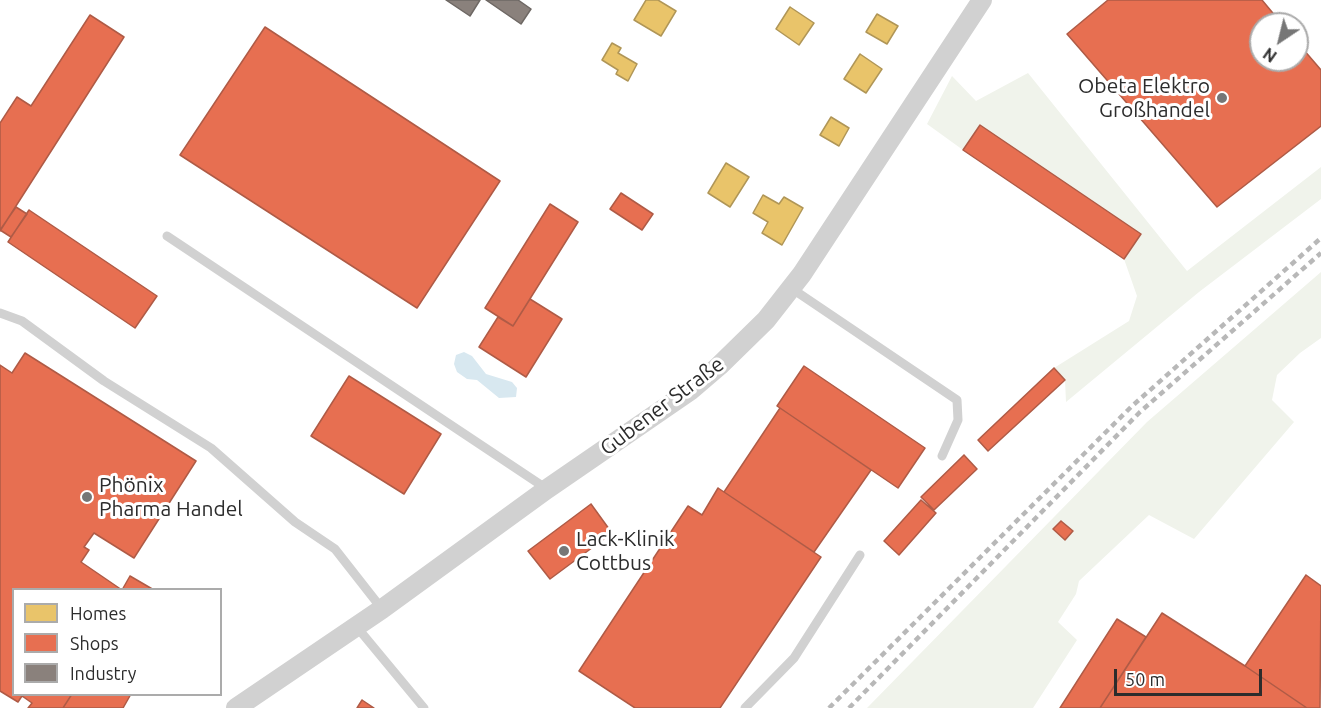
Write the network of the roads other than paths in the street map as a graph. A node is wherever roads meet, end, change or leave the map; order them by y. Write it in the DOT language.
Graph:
graph roads {
  1 [pos="982,0"];
  2 [pos="167,236"];
  3 [pos="791,288"];
  4 [pos="0,314"];
  5 [pos="942,456"];
  6 [pos="547,489"];
  7 [pos="860,555"];
  8 [pos="382,609"];
  9 [pos="356,626"];
  10 [pos="236,708"];
  11 [pos="424,708"];
  12 [pos="745,708"];
  1 -- 3 [label="street, Gubener Straße"];
  2 -- 6 [label="lane"];
  3 -- 5 [label="lane"];
  3 -- 6 [label="street, Gubener Straße"];
  4 -- 8 [label="lane"];
  6 -- 8 [label="street, Gubener Straße"];
  7 -- 12 [label="lane"];
  8 -- 9 [label="street, Gubener Straße"];
  9 -- 10 [label="street, Gubener Straße"];
  9 -- 11 [label="lane"];
}
